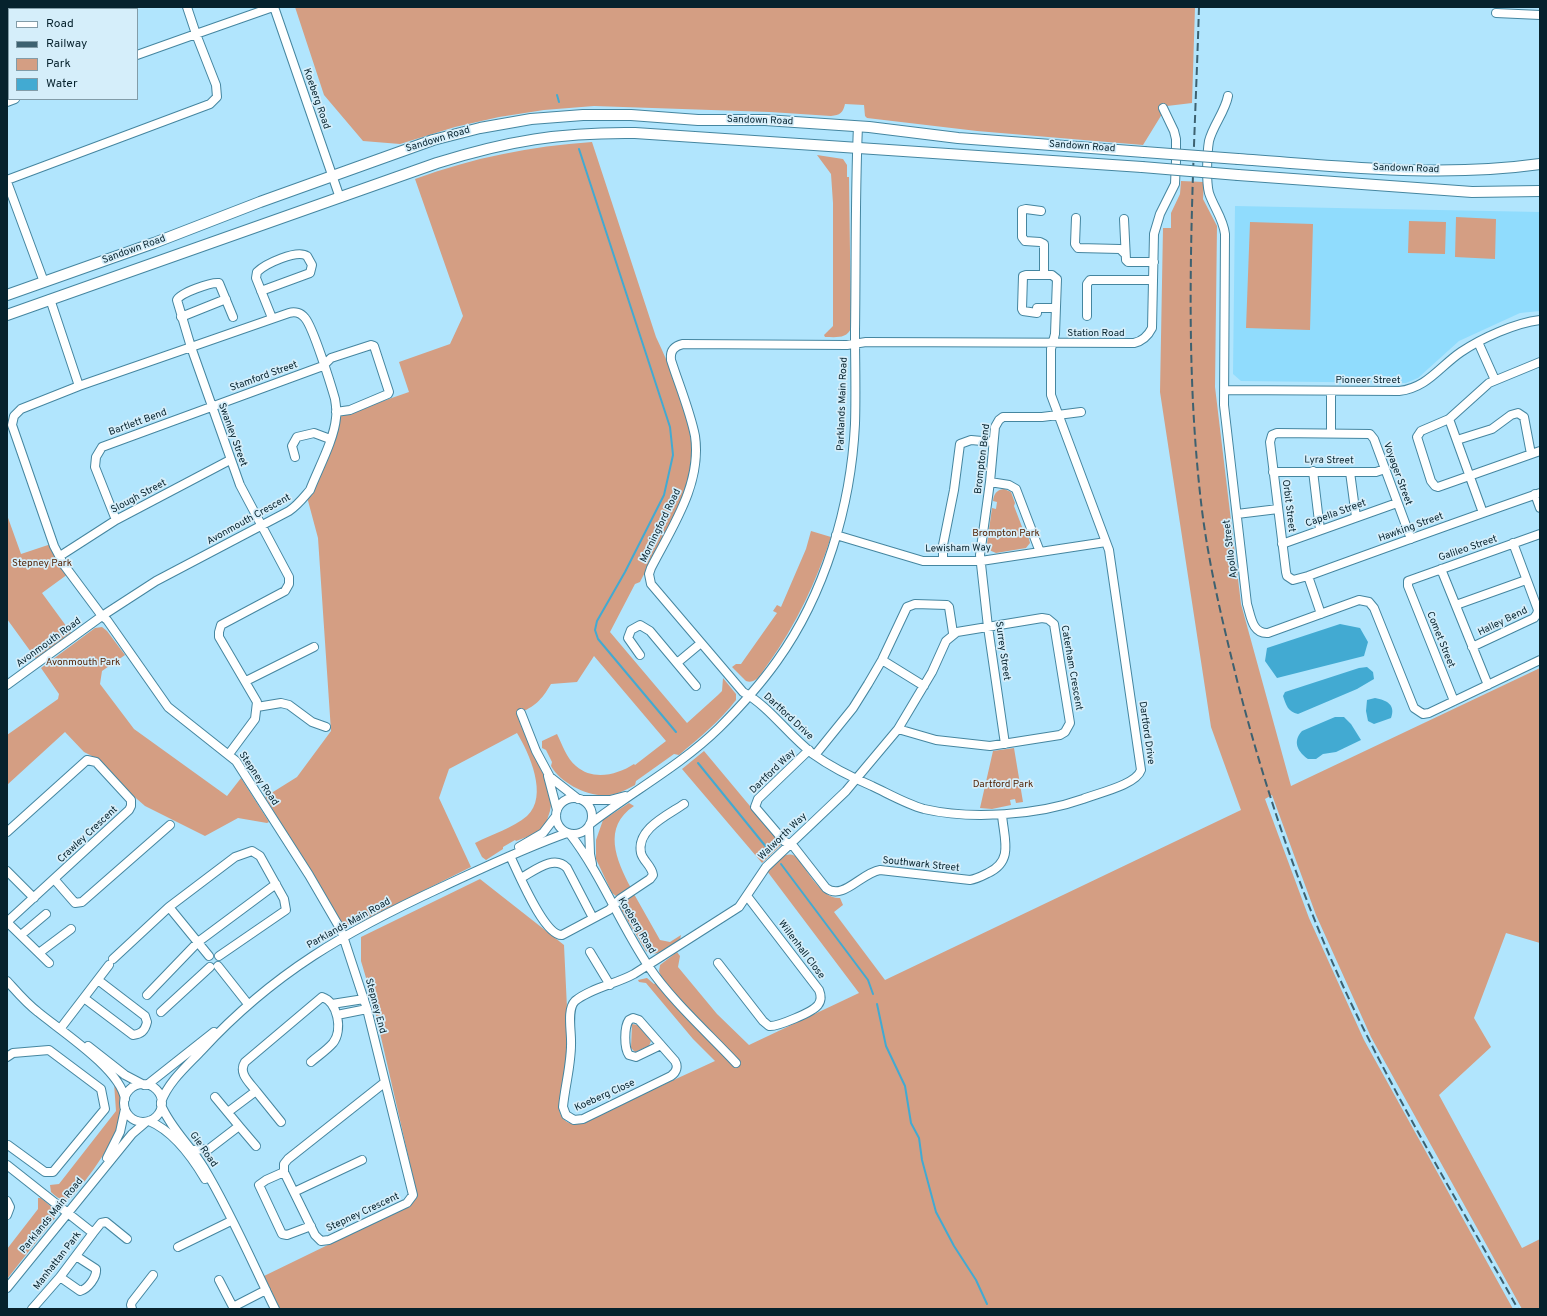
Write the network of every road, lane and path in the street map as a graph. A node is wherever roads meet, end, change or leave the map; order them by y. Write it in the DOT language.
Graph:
graph roads {
  1 [pos="187,7"];
  2 [pos="273,7"];
  3 [pos="1496,13"];
  4 [pos="1540,15"];
  5 [pos="196,34"];
  6 [pos="138,55"];
  7 [pos="1228,96"];
  8 [pos="1163,108"];
  9 [pos="858,126"];
  10 [pos="858,148"];
  11 [pos="1540,164"];
  12 [pos="332,175"];
  13 [pos="7,181"];
  14 [pos="1540,191"];
  15 [pos="340,198"];
  16 [pos="1041,211"];
  17 [pos="1076,218"];
  18 [pos="1124,219"];
  19 [pos="1124,253"];
  20 [pos="1154,262"];
  21 [pos="1044,275"];
  22 [pos="1153,280"];
  23 [pos="44,282"];
  24 [pos="261,291"];
  25 [pos="7,295"];
  26 [pos="50,299"];
  27 [pos="226,299"];
  28 [pos="1055,308"];
  29 [pos="7,314"];
  30 [pos="1087,316"];
  31 [pos="181,317"];
  32 [pos="233,317"];
  33 [pos="272,318"];
  34 [pos="1540,320"];
  35 [pos="1478,342"];
  36 [pos="855,344"];
  37 [pos="1053,344"];
  38 [pos="190,347"];
  39 [pos="1540,362"];
  40 [pos="323,366"];
  41 [pos="1495,380"];
  42 [pos="79,386"];
  43 [pos="1224,390"];
  44 [pos="1331,391"];
  45 [pos="211,406"];
  46 [pos="336,412"];
  47 [pos="1081,412"];
  48 [pos="1057,415"];
  49 [pos="1449,419"];
  50 [pos="1331,433"];
  51 [pos="330,439"];
  52 [pos="1457,440"];
  53 [pos="993,442"];
  54 [pos="1540,451"];
  55 [pos="1531,454"];
  56 [pos="295,457"];
  57 [pos="230,460"];
  58 [pos="1385,469"];
  59 [pos="1312,471"];
  60 [pos="1273,472"];
  61 [pos="1350,472"];
  62 [pos="1470,476"];
  63 [pos="990,482"];
  64 [pos="1538,493"];
  65 [pos="1397,503"];
  66 [pos="1540,508"];
  67 [pos="1278,509"];
  68 [pos="1483,513"];
  69 [pos="1237,514"];
  70 [pos="1356,517"];
  71 [pos="116,520"];
  72 [pos="261,525"];
  73 [pos="1320,530"];
  74 [pos="1540,534"];
  75 [pos="836,535"];
  76 [pos="1411,539"];
  77 [pos="1106,542"];
  78 [pos="1513,543"];
  79 [pos="1282,544"];
  80 [pos="1040,552"];
  81 [pos="60,556"];
  82 [pos="943,561"];
  83 [pos="981,561"];
  84 [pos="1441,569"];
  85 [pos="1308,576"];
  86 [pos="1289,578"];
  87 [pos="1526,580"];
  88 [pos="1408,586"];
  89 [pos="1456,605"];
  90 [pos="1321,614"];
  91 [pos="102,616"];
  92 [pos="988,627"];
  93 [pos="953,633"];
  94 [pos="701,643"];
  95 [pos="314,647"];
  96 [pos="1472,647"];
  97 [pos="640,655"];
  98 [pos="882,660"];
  99 [pos="1540,660"];
  100 [pos="677,663"];
  101 [pos="246,681"];
  102 [pos="7,685"];
  103 [pos="1488,685"];
  104 [pos="696,686"];
  105 [pos="924,686"];
  106 [pos="748,695"];
  107 [pos="1454,701"];
  108 [pos="257,707"];
  109 [pos="521,713"];
  110 [pos="326,727"];
  111 [pos="898,729"];
  112 [pos="1005,744"];
  113 [pos="812,752"];
  114 [pos="229,754"];
  115 [pos="542,762"];
  116 [pos="856,779"];
  117 [pos="651,782"];
  118 [pos="580,800"];
  119 [pos="684,804"];
  120 [pos="556,813"];
  121 [pos="1002,815"];
  122 [pos="170,825"];
  123 [pos="589,825"];
  124 [pos="7,832"];
  125 [pos="568,833"];
  126 [pos="789,844"];
  127 [pos="510,856"];
  128 [pos="497,860"];
  129 [pos="7,871"];
  130 [pos="521,878"];
  131 [pos="54,879"];
  132 [pos="598,880"];
  133 [pos="276,884"];
  134 [pos="748,896"];
  135 [pos="34,898"];
  136 [pos="169,906"];
  137 [pos="612,906"];
  138 [pos="46,914"];
  139 [pos="593,918"];
  140 [pos="7,922"];
  141 [pos="71,929"];
  142 [pos="21,935"];
  143 [pos="343,937"];
  144 [pos="198,942"];
  145 [pos="590,952"];
  146 [pos="39,953"];
  147 [pos="209,956"];
  148 [pos="219,956"];
  149 [pos="718,962"];
  150 [pos="49,963"];
  151 [pos="214,966"];
  152 [pos="648,966"];
  153 [pos="98,980"];
  154 [pos="7,982"];
  155 [pos="610,985"];
  156 [pos="147,995"];
  157 [pos="84,998"];
  158 [pos="364,999"];
  159 [pos="248,1004"];
  160 [pos="332,1004"];
  161 [pos="367,1009"];
  162 [pos="161,1012"];
  163 [pos="336,1015"];
  164 [pos="225,1025"];
  165 [pos="60,1029"];
  166 [pos="661,1045"];
  167 [pos="7,1057"];
  168 [pos="312,1062"];
  169 [pos="736,1063"];
  170 [pos="384,1082"];
  171 [pos="146,1085"];
  172 [pos="256,1091"];
  173 [pos="215,1097"];
  174 [pos="125,1099"];
  175 [pos="161,1104"];
  176 [pos="125,1109"];
  177 [pos="228,1112"];
  178 [pos="147,1121"];
  179 [pos="281,1122"];
  180 [pos="239,1126"];
  181 [pos="7,1145"];
  182 [pos="256,1146"];
  183 [pos="209,1149"];
  184 [pos="193,1150"];
  185 [pos="362,1160"];
  186 [pos="7,1165"];
  187 [pos="203,1165"];
  188 [pos="284,1172"];
  189 [pos="97,1176"];
  190 [pos="294,1192"];
  191 [pos="7,1201"];
  192 [pos="225,1208"];
  193 [pos="68,1212"];
  194 [pos="7,1214"];
  195 [pos="231,1221"];
  196 [pos="311,1226"];
  197 [pos="94,1232"];
  198 [pos="127,1239"];
  199 [pos="178,1247"];
  200 [pos="76,1256"];
  201 [pos="153,1275"];
  202 [pos="60,1276"];
  203 [pos="219,1280"];
  204 [pos="7,1288"];
  205 [pos="266,1290"];
  206 [pos="234,1308"];
  207 [pos="32,1309"];
  208 [pos="132,1309"];
  209 [pos="275,1309"];
  1 -- 5 [label="street"];
  2 -- 5 [label="street"];
  2 -- 12 [label="street, Koeberg Road"];
  3 -- 4 [label="street"];
  5 -- 6 [label="street"];
  5 -- 13 [label="street"];
  7 -- 43 [label="street, Apollo Street"];
  8 -- 20 [label="street, Station Road"];
  9 -- 10 [label="street, Parklands Main Road"];
  9 -- 11 [label="main road, Sandown Road, bridge"];
  9 -- 12 [label="main road, Sandown Road"];
  10 -- 14 [label="main road, Sandown Road, bridge"];
  10 -- 15 [label="main road, Sandown Road"];
  10 -- 36 [label="street, Parklands Main Road"];
  12 -- 15 [label="street, Koeberg Road"];
  12 -- 23 [label="main road, Sandown Road"];
  13 -- 23 [label="street"];
  15 -- 26 [label="main road, Sandown Road"];
  16 -- 21 [label="street"];
  17 -- 19 [label="street"];
  18 -- 19 [label="street"];
  19 -- 20 [label="street"];
  20 -- 22 [label="street, Station Road"];
  21 -- 28 [label="street, Dartford Drive"];
  21 -- 28 [label="street"];
  22 -- 30 [label="street"];
  22 -- 37 [label="street, Station Road"];
  23 -- 25 [label="main road, Sandown Road"];
  24 -- 24 [label="street"];
  24 -- 33 [label="street"];
  26 -- 29 [label="main road, Sandown Road"];
  26 -- 42 [label="street"];
  27 -- 31 [label="street"];
  27 -- 31 [label="street, Swanley Street"];
  27 -- 32 [label="street"];
  28 -- 37 [label="street, Dartford Drive"];
  31 -- 38 [label="street, Swanley Street"];
  33 -- 38 [label="street, Avonmouth Crescent"];
  33 -- 40 [label="street, Avonmouth Crescent"];
  34 -- 35 [label="street, Pioneer Street"];
  35 -- 41 [label="street"];
  35 -- 44 [label="street, Pioneer Street"];
  36 -- 37 [label="street, Station Road"];
  36 -- 75 [label="street, Parklands Main Road"];
  36 -- 94 [label="street, Morningford Road"];
  37 -- 48 [label="street, Dartford Drive"];
  38 -- 42 [label="street, Avonmouth Crescent"];
  38 -- 45 [label="street, Swanley Street"];
  39 -- 41 [label="street"];
  40 -- 45 [label="street, Stamford Street"];
  40 -- 46 [label="street, Avonmouth Crescent"];
  40 -- 46 [label="street, Stamford Street"];
  41 -- 49 [label="street"];
  42 -- 81 [label="street, Avonmouth Crescent"];
  43 -- 44 [label="street, Pioneer Street"];
  43 -- 69 [label="street, Apollo Street"];
  44 -- 50 [label="street"];
  45 -- 57 [label="street, Swanley Street"];
  45 -- 71 [label="street, Bartlett Bend"];
  46 -- 51 [label="street, Avonmouth Crescent"];
  47 -- 48 [label="street"];
  48 -- 53 [label="street, Brompton Bend"];
  48 -- 77 [label="street, Dartford Drive"];
  49 -- 52 [label="street"];
  49 -- 62 [label="street"];
  50 -- 58 [label="street, Voyager Street"];
  50 -- 60 [label="street, Orbit Street"];
  51 -- 56 [label="street"];
  51 -- 72 [label="street, Avonmouth Crescent"];
  52 -- 55 [label="street"];
  52 -- 62 [label="street"];
  53 -- 63 [label="street, Brompton Bend"];
  53 -- 82 [label="street"];
  54 -- 55 [label="street"];
  55 -- 62 [label="street"];
  57 -- 71 [label="street, Slough Street"];
  57 -- 72 [label="street, Swanley Street"];
  58 -- 61 [label="street, Lyra Street"];
  58 -- 65 [label="street, Voyager Street"];
  59 -- 60 [label="street, Lyra Street"];
  59 -- 61 [label="street, Lyra Street"];
  59 -- 73 [label="street"];
  60 -- 67 [label="street, Orbit Street"];
  61 -- 70 [label="street"];
  62 -- 68 [label="street"];
  63 -- 80 [label="street"];
  63 -- 83 [label="street, Brompton Bend"];
  64 -- 66 [label="street"];
  64 -- 68 [label="street, Hawking Street"];
  65 -- 70 [label="street, Capella Street"];
  65 -- 76 [label="street, Voyager Street"];
  67 -- 69 [label="street"];
  67 -- 79 [label="street, Orbit Street"];
  68 -- 76 [label="street, Hawking Street"];
  69 -- 90 [label="street, Apollo Street"];
  70 -- 73 [label="street, Capella Street"];
  71 -- 81 [label="street, Slough Street"];
  72 -- 91 [label="street, Avonmouth Crescent"];
  72 -- 101 [label="street, Swanley Street"];
  73 -- 79 [label="street, Capella Street"];
  74 -- 78 [label="street, Galileo Street"];
  75 -- 82 [label="street, Lewisham Way"];
  75 -- 106 [label="street, Parklands Main Road"];
  76 -- 85 [label="street, Hawking Street"];
  77 -- 80 [label="street, Lewisham Way"];
  77 -- 121 [label="street, Dartford Drive"];
  78 -- 84 [label="street, Galileo Street"];
  78 -- 87 [label="street, Halley Bend"];
  79 -- 86 [label="street, Orbit Street"];
  80 -- 83 [label="street, Lewisham Way"];
  81 -- 91 [label="street, Avonmouth Crescent"];
  82 -- 83 [label="street, Lewisham Way"];
  83 -- 92 [label="street, Surrey Street"];
  84 -- 88 [label="street, Galileo Street"];
  84 -- 89 [label="street"];
  85 -- 86 [label="street, Hawking Street"];
  85 -- 90 [label="street"];
  87 -- 89 [label="street"];
  87 -- 96 [label="street, Halley Bend"];
  88 -- 107 [label="street, Comet Street"];
  89 -- 96 [label="street"];
  90 -- 107 [label="street, Apollo Street"];
  91 -- 102 [label="street, Avonmouth Road"];
  91 -- 114 [label="street, Stepney Road"];
  92 -- 93 [label="street"];
  92 -- 112 [label="street, Surrey Street"];
  92 -- 112 [label="street, Caterham Crescent"];
  93 -- 98 [label="street"];
  93 -- 105 [label="street, Walworth Way"];
  94 -- 100 [label="street"];
  94 -- 106 [label="street, Morningford Road"];
  95 -- 101 [label="street"];
  96 -- 103 [label="street"];
  97 -- 100 [label="street"];
  98 -- 105 [label="street"];
  98 -- 113 [label="street"];
  99 -- 103 [label="street, Apollo Street"];
  100 -- 104 [label="street"];
  101 -- 108 [label="street"];
  103 -- 107 [label="street, Apollo Street"];
  105 -- 111 [label="street, Walworth Way"];
  106 -- 113 [label="street, Dartford Drive"];
  106 -- 117 [label="street, Parklands Main Road"];
  108 -- 110 [label="street"];
  108 -- 114 [label="street"];
  109 -- 115 [label="street"];
  111 -- 112 [label="street, Caterham Crescent"];
  111 -- 116 [label="street, Walworth Way"];
  113 -- 116 [label="street, Dartford Drive"];
  113 -- 126 [label="street, Dartford Way"];
  114 -- 143 [label="street, Stepney Road"];
  115 -- 118 [label="street"];
  115 -- 120 [label="street"];
  116 -- 121 [label="street, Dartford Drive"];
  116 -- 126 [label="street, Walworth Way"];
  117 -- 118 [label="street, Parklands Main Road"];
  117 -- 123 [label="street, Parklands Main Road"];
  118 -- 120 [label="street"];
  118 -- 123 [label="street"];
  119 -- 137 [label="street"];
  120 -- 125 [label="street"];
  120 -- 128 [label="street, Parklands Main Road"];
  121 -- 126 [label="street, Southwark Street"];
  122 -- 131 [label="street"];
  123 -- 125 [label="street"];
  123 -- 132 [label="street, Koeberg Road"];
  124 -- 131 [label="street, Crawley Crescent"];
  125 -- 127 [label="street, Parklands Main Road"];
  125 -- 132 [label="street, Koeberg Road"];
  126 -- 134 [label="street, Walworth Way"];
  127 -- 128 [label="street, Parklands Main Road"];
  127 -- 130 [label="street"];
  128 -- 143 [label="street, Parklands Main Road"];
  129 -- 135 [label="street"];
  130 -- 139 [label="street"];
  130 -- 139 [label="street"];
  131 -- 135 [label="street, Crawley Crescent"];
  132 -- 137 [label="street, Koeberg Road"];
  133 -- 136 [label="street"];
  133 -- 144 [label="street"];
  133 -- 148 [label="street"];
  134 -- 149 [label="street, Willenhall Close"];
  134 -- 152 [label="street, Walworth Way"];
  135 -- 140 [label="street, Crawley Crescent"];
  136 -- 144 [label="street"];
  136 -- 153 [label="street"];
  137 -- 139 [label="street"];
  137 -- 152 [label="street, Koeberg Road"];
  138 -- 142 [label="street"];
  140 -- 142 [label="street"];
  141 -- 146 [label="street"];
  142 -- 146 [label="street"];
  143 -- 158 [label="street, Stepney End"];
  143 -- 159 [label="street, Parklands Main Road"];
  144 -- 147 [label="street"];
  144 -- 156 [label="street"];
  145 -- 155 [label="street"];
  146 -- 150 [label="street"];
  147 -- 148 [label="street"];
  147 -- 151 [label="street"];
  148 -- 151 [label="street"];
  151 -- 159 [label="street"];
  151 -- 162 [label="street"];
  152 -- 155 [label="street, Koeberg Close"];
  152 -- 169 [label="street, Koeberg Road"];
  153 -- 157 [label="street"];
  153 -- 157 [label="street"];
  154 -- 165 [label="street"];
  155 -- 166 [label="street, Koeberg Close"];
  157 -- 165 [label="street"];
  158 -- 160 [label="street"];
  158 -- 161 [label="street, Stepney End"];
  159 -- 164 [label="street, Parklands Main Road"];
  160 -- 163 [label="street"];
  160 -- 172 [label="street"];
  161 -- 163 [label="street"];
  161 -- 170 [label="street, Stepney End"];
  163 -- 168 [label="street"];
  164 -- 171 [label="street, Parklands Main Road"];
  164 -- 175 [label="street, Parklands Main Road"];
  165 -- 171 [label="street"];
  165 -- 174 [label="street"];
  166 -- 166 [label="street, Koeberg Close"];
  167 -- 181 [label="street"];
  170 -- 188 [label="street"];
  170 -- 196 [label="street, Stepney Crescent"];
  171 -- 174 [label="street"];
  171 -- 175 [label="street"];
  172 -- 177 [label="street"];
  172 -- 179 [label="street"];
  173 -- 177 [label="street"];
  174 -- 176 [label="street"];
  175 -- 178 [label="street"];
  175 -- 184 [label="street, Gie Road"];
  176 -- 178 [label="street"];
  176 -- 189 [label="street, Parklands Main Road"];
  177 -- 180 [label="street"];
  178 -- 189 [label="street, Parklands Main Road"];
  178 -- 192 [label="street, Gie Road"];
  180 -- 182 [label="street"];
  180 -- 183 [label="street"];
  183 -- 184 [label="street"];
  183 -- 187 [label="street"];
  184 -- 187 [label="street, Gie Road"];
  185 -- 190 [label="street"];
  186 -- 193 [label="street, Manhattan Park"];
  187 -- 192 [label="street, Gie Road"];
  188 -- 190 [label="street, Stepney Crescent"];
  188 -- 196 [label="street"];
  189 -- 193 [label="street, Parklands Main Road"];
  190 -- 196 [label="street, Stepney Crescent"];
  191 -- 194 [label="street"];
  192 -- 195 [label="street, Gie Road"];
  193 -- 197 [label="street, Manhattan Park"];
  193 -- 204 [label="street, Parklands Main Road"];
  195 -- 199 [label="street"];
  195 -- 205 [label="street, Gie Road"];
  197 -- 198 [label="street"];
  197 -- 200 [label="street, Manhattan Park"];
  200 -- 202 [label="street, Manhattan Park"];
  200 -- 202 [label="street"];
  201 -- 208 [label="street"];
  202 -- 207 [label="street, Manhattan Park"];
  203 -- 206 [label="street"];
  205 -- 206 [label="street"];
  205 -- 209 [label="street, Gie Road"];
}
